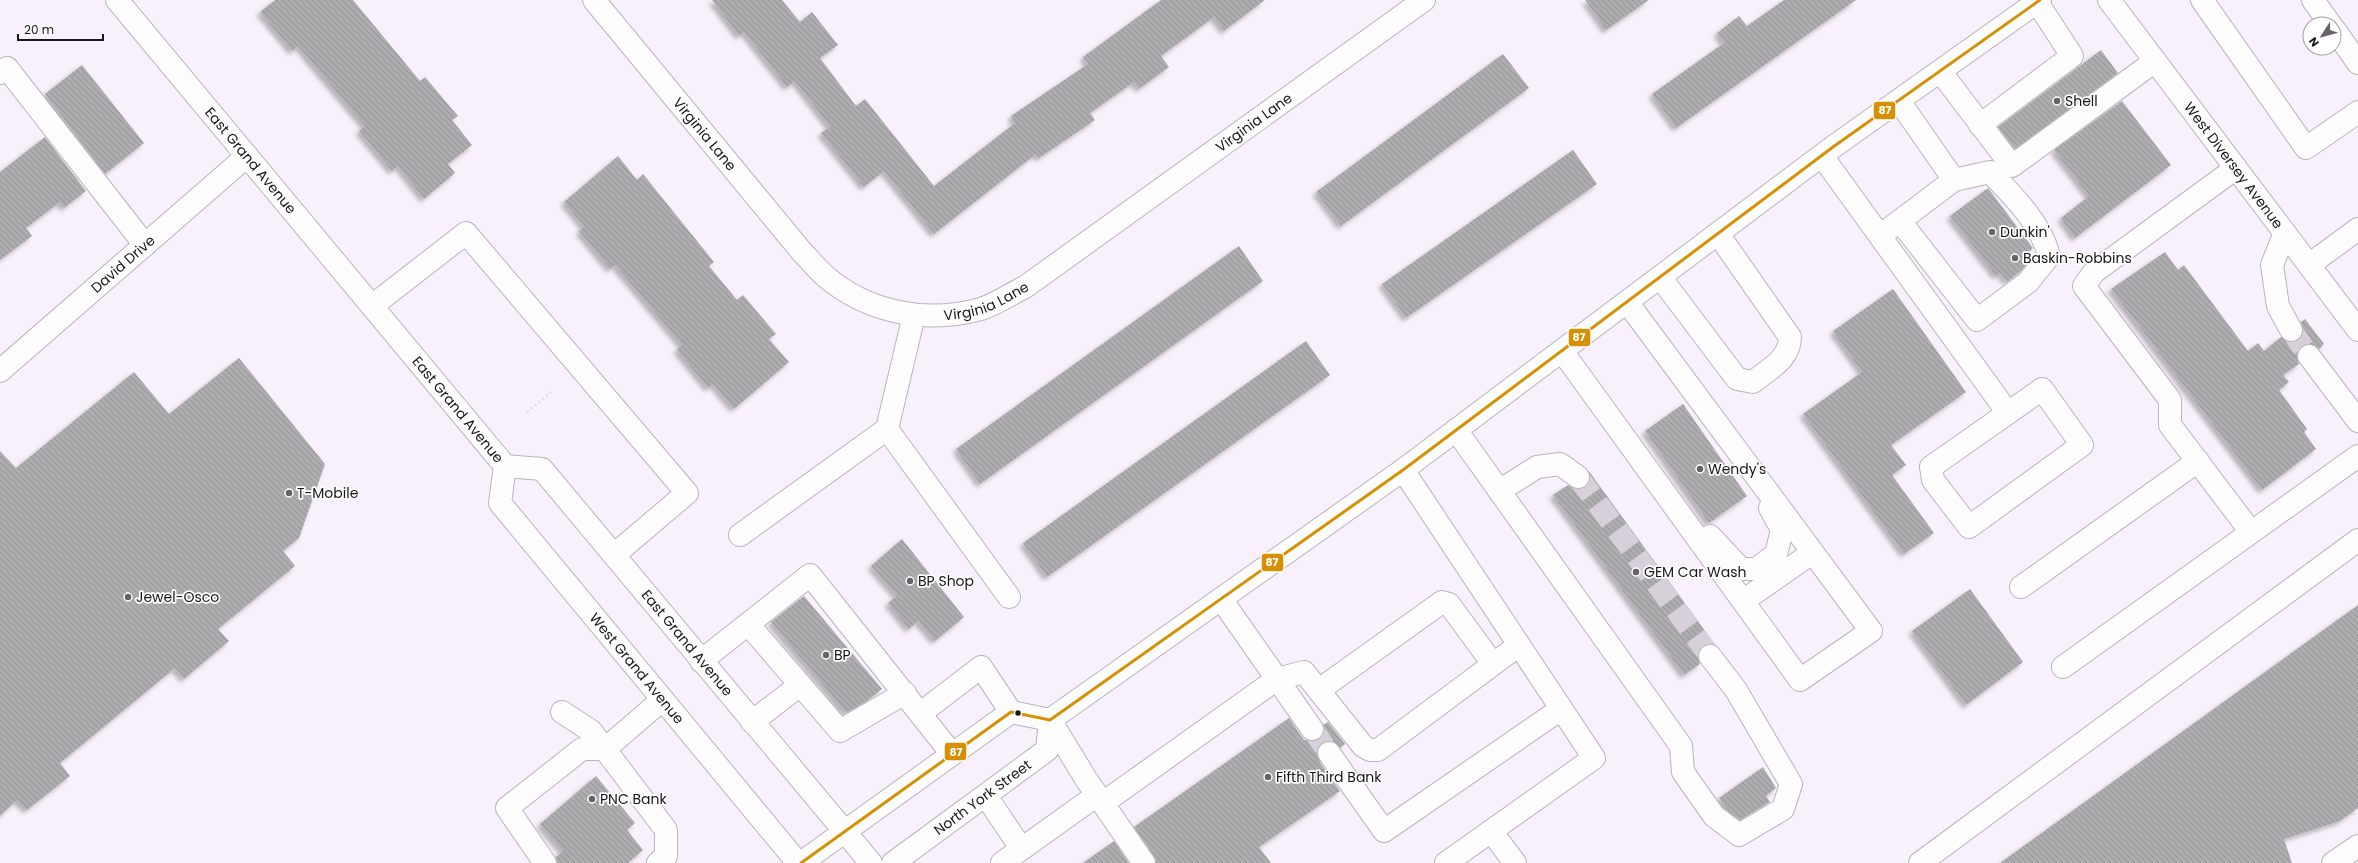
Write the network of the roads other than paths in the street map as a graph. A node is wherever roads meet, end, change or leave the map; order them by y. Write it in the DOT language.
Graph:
graph roads {
  1 [pos="117,0"];
  2 [pos="594,0"];
  3 [pos="1424,0"];
  4 [pos="2109,0"];
  5 [pos="2202,0"];
  6 [pos="2313,0"];
  7 [pos="2039,1"];
  8 [pos="2324,16"];
  9 [pos="2342,40"];
  10 [pos="2155,61"];
  11 [pos="2358,63"];
  12 [pos="1940,71"];
  13 [pos="0,73"];
  14 [pos="1899,100"];
  15 [pos="2358,112"];
  16 [pos="1980,125"];
  17 [pos="247,156"];
  18 [pos="1822,156"];
  19 [pos="2236,168"];
  20 [pos="1954,180"];
  21 [pos="1900,221"];
  22 [pos="2358,230"];
  23 [pos="2285,233"];
  24 [pos="1718,234"];
  25 [pos="1880,236"];
  26 [pos="145,245"];
  27 [pos="2309,265"];
  28 [pos="1660,277"];
  29 [pos="1627,302"];
  30 [pos="372,306"];
  31 [pos="914,315"];
  32 [pos="2291,330"];
  33 [pos="2358,330"];
  34 [pos="1562,351"];
  35 [pos="2309,356"];
  36 [pos="0,372"];
  37 [pos="2008,413"];
  38 [pos="2358,421"];
  39 [pos="887,429"];
  40 [pos="1456,430"];
  41 [pos="1741,456"];
  42 [pos="2358,456"];
  43 [pos="2198,461"];
  44 [pos="505,466"];
  45 [pos="1403,470"];
  46 [pos="1578,477"];
  47 [pos="1659,486"];
  48 [pos="1499,491"];
  49 [pos="2251,532"];
  50 [pos="740,535"];
  51 [pos="2358,540"];
  52 [pos="1812,553"];
  53 [pos="614,555"];
  54 [pos="2021,587"];
  55 [pos="1009,597"];
  56 [pos="1221,599"];
  57 [pos="1743,601"];
  58 [pos="748,624"];
  59 [pos="1519,645"];
  60 [pos="1710,656"];
  61 [pos="701,661"];
  62 [pos="1494,664"];
  63 [pos="2063,667"];
  64 [pos="1277,679"];
  65 [pos="800,685"];
  66 [pos="1319,690"];
  67 [pos="905,693"];
  68 [pos="662,700"];
  69 [pos="1562,709"];
  70 [pos="562,712"];
  71 [pos="1011,712"];
  72 [pos="921,713"];
  73 [pos="1050,720"];
  74 [pos="752,722"];
  75 [pos="1312,729"];
  76 [pos="605,749"];
  77 [pos="1329,753"];
  78 [pos="952,754"];
  79 [pos="986,796"];
  80 [pos="1100,799"];
  81 [pos="1491,831"];
  82 [pos="844,832"];
  83 [pos="2358,846"];
  84 [pos="1021,848"];
  85 [pos="545,863"];
  86 [pos="658,863"];
  87 [pos="799,863"];
  88 [pos="871,863"];
  89 [pos="893,863"];
  90 [pos="1002,863"];
  91 [pos="1144,863"];
  92 [pos="1446,863"];
  93 [pos="1515,863"];
  94 [pos="1920,863"];
  95 [pos="2334,863"];
  1 -- 17 [label="main road, East Grand Avenue"];
  2 -- 31 [label="main road, Virginia Lane"];
  3 -- 31 [label="main road, Virginia Lane"];
  4 -- 10 [label="main road, West Diversey Avenue"];
  5 -- 15 [label="main road"];
  6 -- 8 [label="main road"];
  7 -- 12 [label="main road"];
  7 -- 16 [label="main road"];
  9 -- 11 [label="main road"];
  10 -- 16 [label="main road"];
  10 -- 19 [label="main road, West Diversey Avenue"];
  12 -- 14 [label="main road"];
  12 -- 16 [label="main road"];
  13 -- 26 [label="main road"];
  14 -- 18 [label="main road"];
  14 -- 20 [label="main road"];
  17 -- 26 [label="main road, David Drive"];
  17 -- 30 [label="main road, East Grand Avenue"];
  18 -- 24 [label="main road"];
  18 -- 25 [label="main road"];
  19 -- 23 [label="main road, West Diversey Avenue"];
  19 -- 43 [label="main road"];
  20 -- 21 [label="main road"];
  20 -- 21 [label="main road"];
  21 -- 25 [label="main road"];
  22 -- 27 [label="main road"];
  23 -- 27 [label="main road, West Diversey Avenue"];
  23 -- 32 [label="main road"];
  24 -- 28 [label="main road"];
  24 -- 28 [label="main road"];
  25 -- 37 [label="main road"];
  26 -- 36 [label="main road, David Drive"];
  27 -- 33 [label="main road, West Diversey Avenue"];
  28 -- 29 [label="main road"];
  29 -- 34 [label="main road"];
  29 -- 41 [label="main road"];
  30 -- 44 [label="main road, East Grand Avenue"];
  30 -- 53 [label="main road"];
  31 -- 39 [label="main road"];
  34 -- 40 [label="main road"];
  34 -- 47 [label="main road"];
  35 -- 38 [label="main road"];
  37 -- 37 [label="main road"];
  39 -- 50 [label="main road"];
  39 -- 55 [label="main road"];
  40 -- 45 [label="main road"];
  40 -- 48 [label="main road"];
  41 -- 47 [label="main road"];
  41 -- 52 [label="main road"];
  42 -- 49 [label="main road"];
  43 -- 49 [label="main road"];
  43 -- 54 [label="main road"];
  44 -- 53 [label="main road, East Grand Avenue"];
  44 -- 68 [label="main road, West Grand Avenue"];
  45 -- 56 [label="main road"];
  45 -- 59 [label="main road"];
  46 -- 48 [label="main road"];
  47 -- 57 [label="main road"];
  48 -- 60 [label="main road"];
  49 -- 63 [label="main road"];
  51 -- 94 [label="main road"];
  52 -- 57 [label="main road"];
  52 -- 57 [label="main road"];
  53 -- 61 [label="main road, East Grand Avenue"];
  56 -- 64 [label="main road"];
  56 -- 73 [label="main road"];
  58 -- 61 [label="main road"];
  58 -- 65 [label="main road"];
  58 -- 67 [label="main road"];
  59 -- 62 [label="main road"];
  59 -- 69 [label="main road"];
  61 -- 74 [label="main road, East Grand Avenue"];
  62 -- 66 [label="main road"];
  62 -- 66 [label="main road"];
  64 -- 66 [label="main road"];
  64 -- 75 [label="main road"];
  64 -- 80 [label="main road"];
  65 -- 67 [label="main road"];
  65 -- 74 [label="main road"];
  67 -- 72 [label="main road"];
  68 -- 76 [label="main road"];
  68 -- 87 [label="main road, West Grand Avenue"];
  69 -- 77 [label="main road"];
  69 -- 81 [label="main road"];
  70 -- 76 [label="main road"];
  71 -- 72 [label="main road"];
  71 -- 73 [label="main road"];
  71 -- 78 [label="main road"];
  72 -- 78 [label="main road"];
  73 -- 79 [label="main road, North York Street"];
  73 -- 80 [label="main road"];
  74 -- 82 [label="main road, East Grand Avenue"];
  76 -- 85 [label="main road"];
  76 -- 86 [label="main road"];
  78 -- 82 [label="main road"];
  79 -- 84 [label="main road"];
  79 -- 89 [label="main road, North York Street"];
  80 -- 84 [label="main road"];
  80 -- 91 [label="main road"];
  81 -- 92 [label="main road"];
  81 -- 93 [label="main road"];
  82 -- 87 [label="main road"];
  82 -- 88 [label="main road"];
  83 -- 95 [label="main road"];
  84 -- 90 [label="main road"];
}
